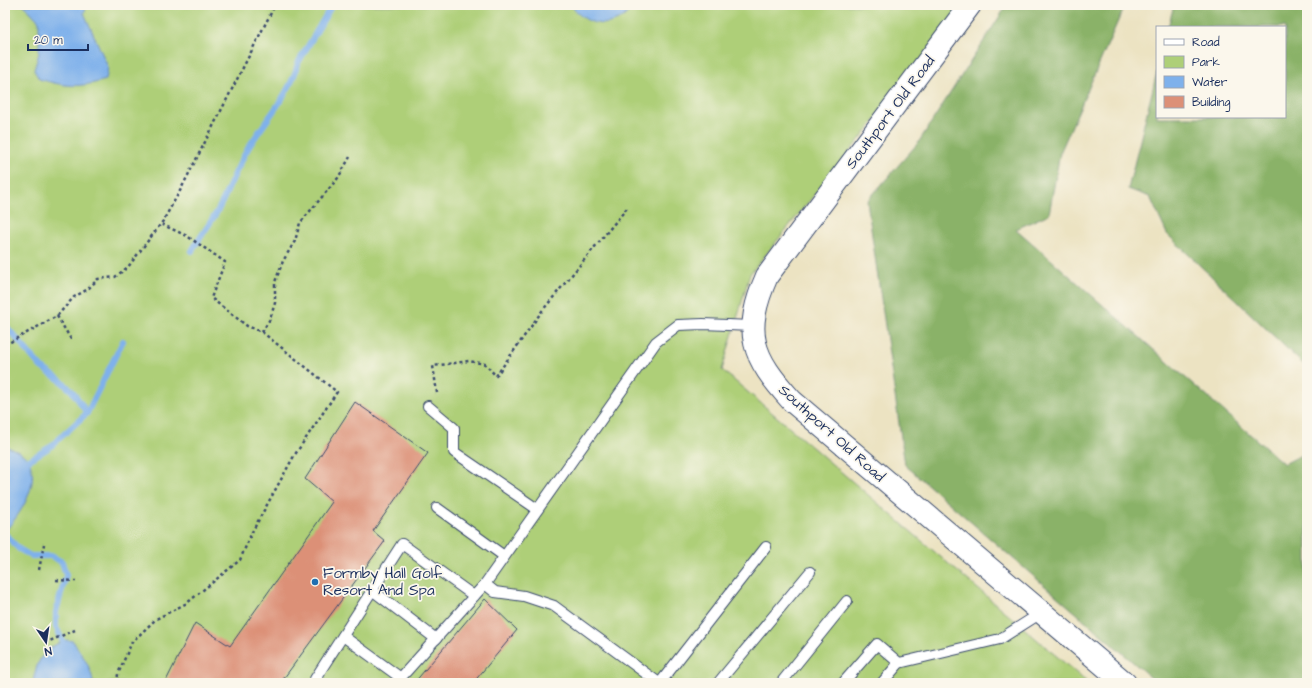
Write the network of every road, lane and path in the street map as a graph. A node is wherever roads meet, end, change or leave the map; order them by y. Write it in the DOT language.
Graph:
graph roads {
  1 [pos="275,5"];
  2 [pos="970,5"];
  3 [pos="350,157"];
  4 [pos="626,208"];
  5 [pos="161,224"];
  6 [pos="57,316"];
  7 [pos="752,326"];
  8 [pos="262,332"];
  9 [pos="72,340"];
  10 [pos="5,345"];
  11 [pos="437,393"];
  12 [pos="428,406"];
  13 [pos="437,508"];
  14 [pos="538,509"];
  15 [pos="44,544"];
  16 [pos="766,547"];
  17 [pos="504,556"];
  18 [pos="39,570"];
  19 [pos="810,572"];
  20 [pos="56,580"];
  21 [pos="75,581"];
  22 [pos="485,584"];
  23 [pos="372,590"];
  24 [pos="474,596"];
  25 [pos="847,601"];
  26 [pos="1041,614"];
  27 [pos="75,630"];
  28 [pos="342,636"];
  29 [pos="436,639"];
  30 [pos="45,643"];
  31 [pos="899,663"];
  32 [pos="399,680"];
  33 [pos="116,683"];
  34 [pos="321,683"];
  35 [pos="659,683"];
  36 [pos="718,683"];
  37 [pos="781,683"];
  38 [pos="843,683"];
  39 [pos="882,683"];
  40 [pos="1125,683"];
  1 -- 5 [label="path"];
  2 -- 7 [label="street, Southport Old Road"];
  3 -- 8 [label="path"];
  4 -- 11 [label="path"];
  5 -- 6 [label="path"];
  5 -- 8 [label="path"];
  6 -- 9 [label="path"];
  6 -- 10 [label="path"];
  7 -- 14 [label="lane"];
  7 -- 26 [label="street, Southport Old Road"];
  8 -- 33 [label="path"];
  12 -- 14 [label="lane"];
  13 -- 17 [label="lane"];
  14 -- 17 [label="lane"];
  15 -- 18 [label="path"];
  16 -- 35 [label="lane"];
  17 -- 22 [label="lane"];
  19 -- 36 [label="lane"];
  20 -- 21 [label="path"];
  22 -- 24 [label="lane"];
  22 -- 35 [label="lane"];
  23 -- 24 [label="lane"];
  23 -- 28 [label="lane"];
  23 -- 29 [label="lane"];
  24 -- 29 [label="lane"];
  25 -- 37 [label="lane"];
  26 -- 31 [label="lane"];
  26 -- 40 [label="street, Southport Old Road"];
  27 -- 30 [label="path"];
  28 -- 32 [label="lane"];
  28 -- 34 [label="lane"];
  29 -- 32 [label="lane"];
  31 -- 38 [label="lane"];
  31 -- 39 [label="lane"];
}
